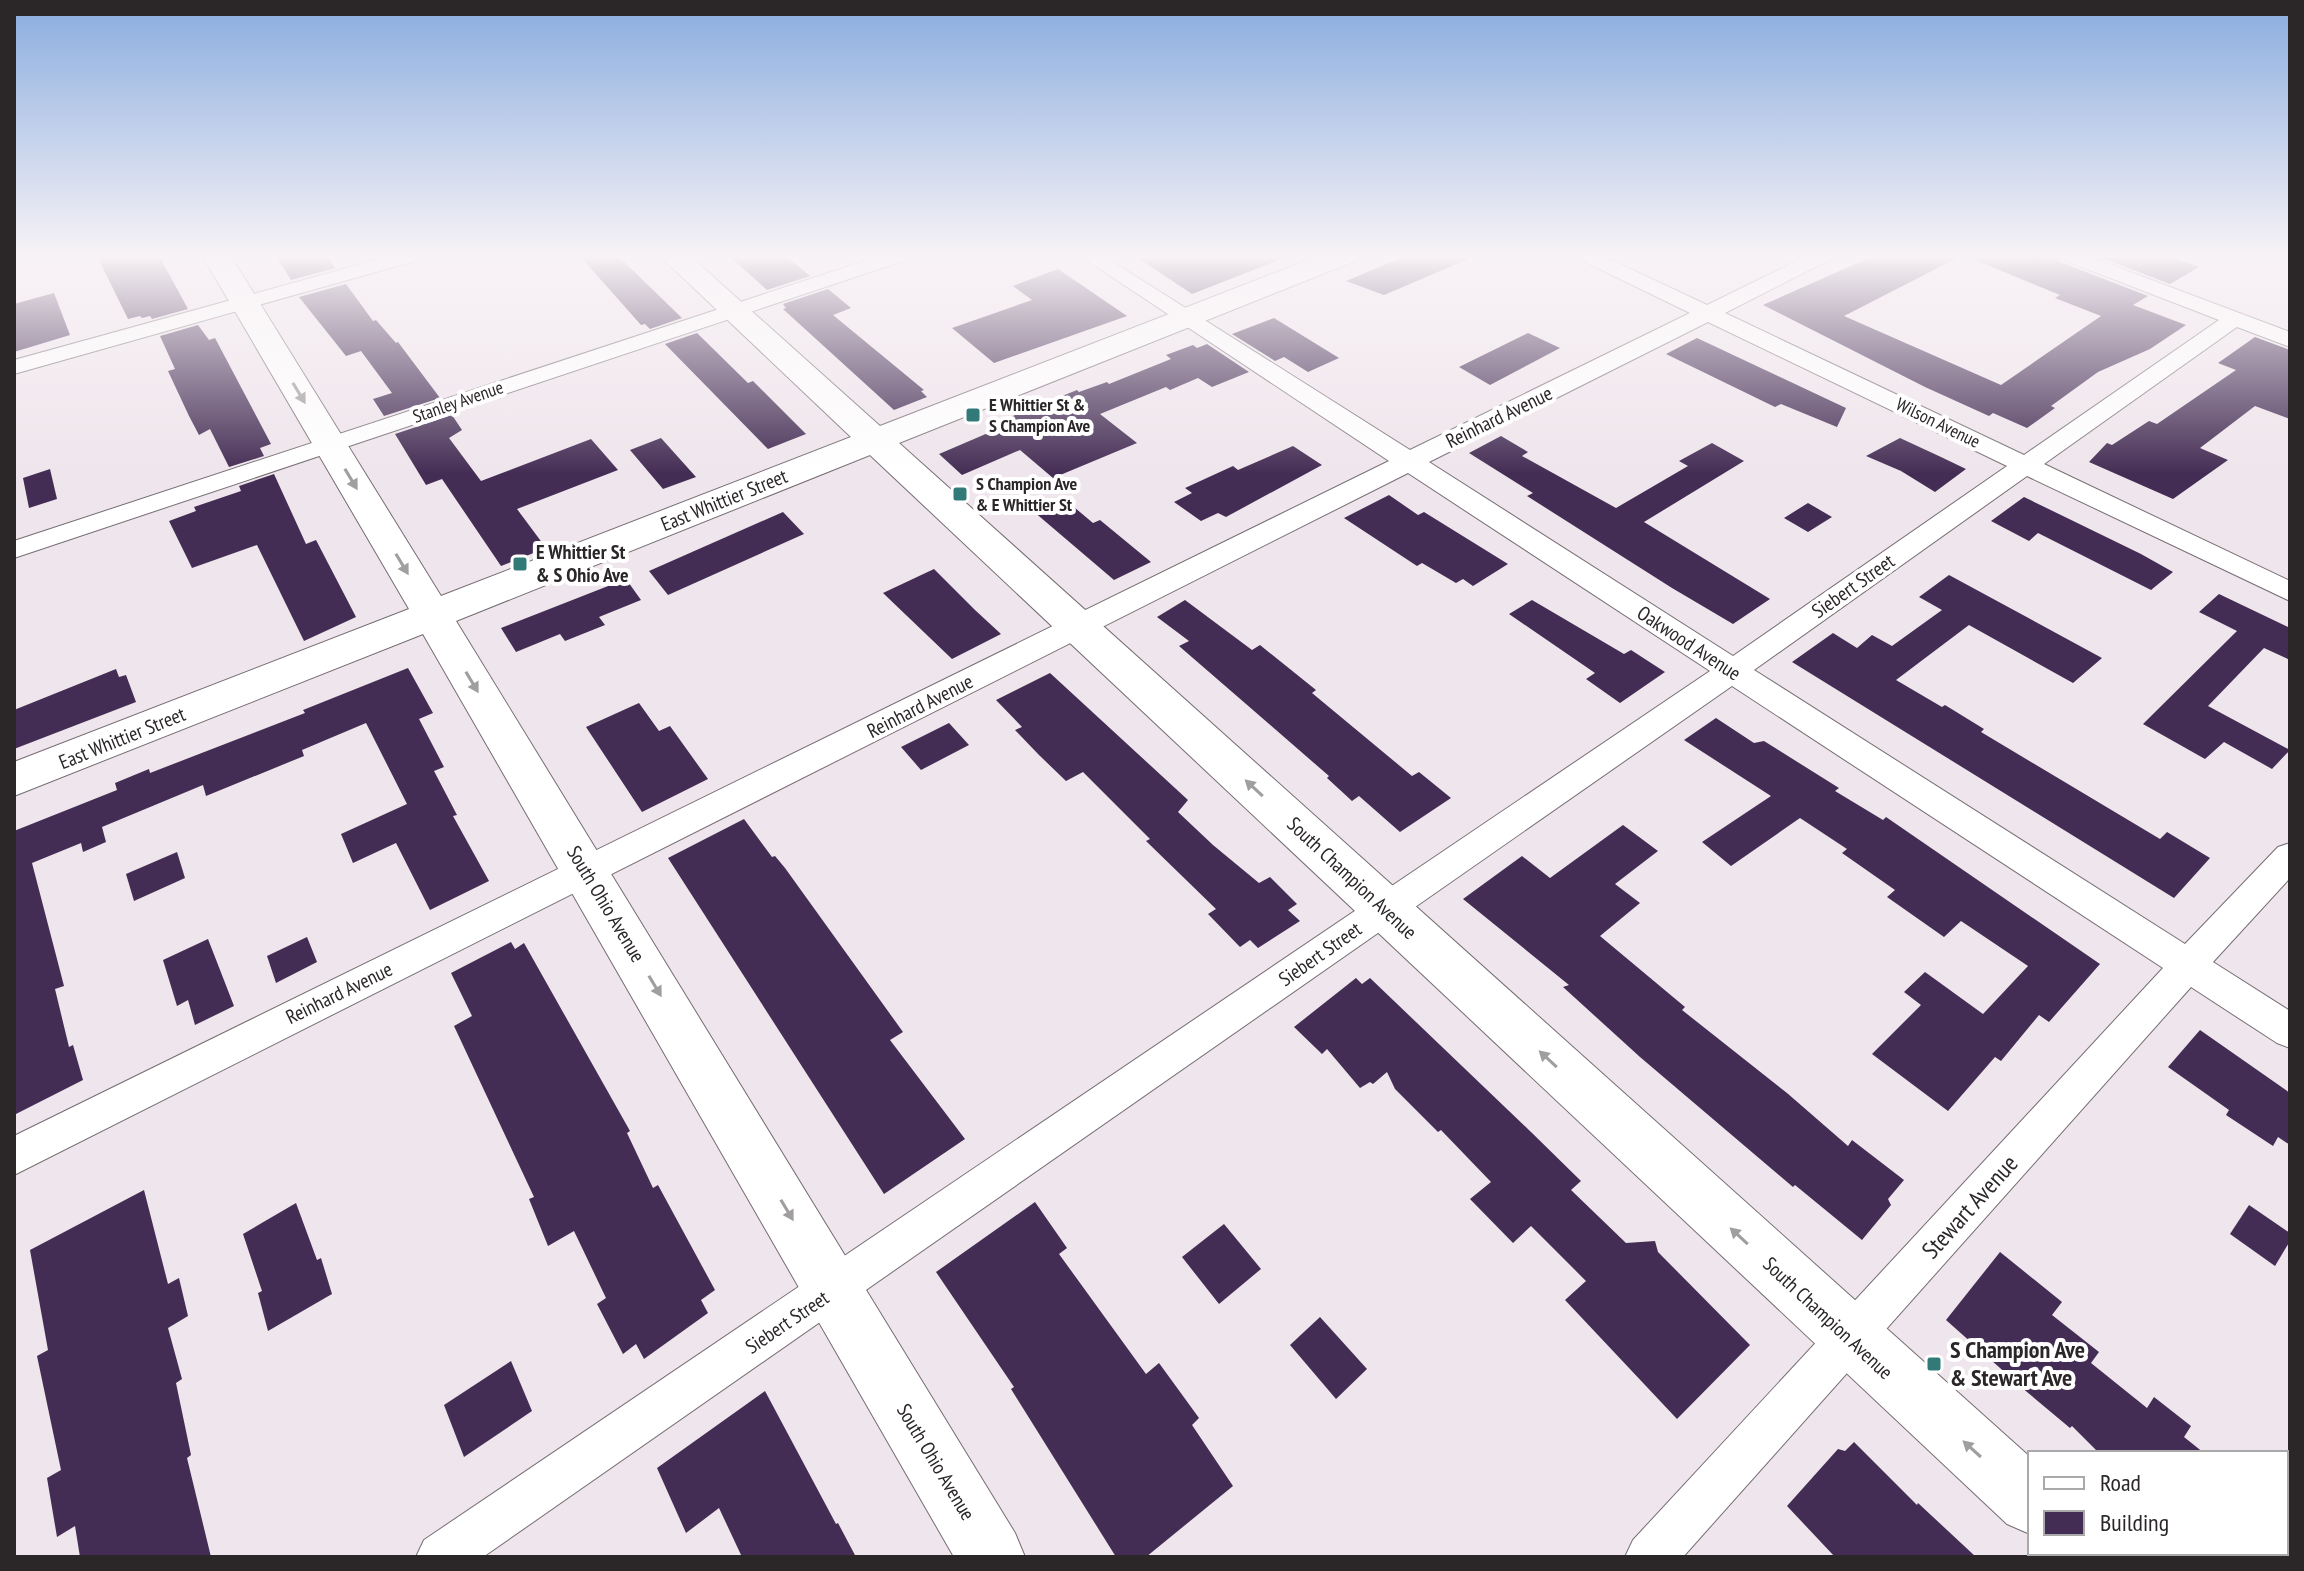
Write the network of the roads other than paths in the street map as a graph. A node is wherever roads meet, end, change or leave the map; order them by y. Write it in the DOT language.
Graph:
graph roads {
  1 [pos="151,328"];
  2 [pos="261,328"];
  3 [pos="679,328"];
  4 [pos="754,328"];
  5 [pos="1157,328"];
  6 [pos="1204,328"];
  7 [pos="1678,328"];
  8 [pos="1741,328"];
  9 [pos="2222,328"];
  10 [pos="2259,328"];
  11 [pos="2290,340"];
  12 [pos="14,367"];
  13 [pos="876,440"];
  14 [pos="330,445"];
  15 [pos="1410,461"];
  16 [pos="2027,466"];
  17 [pos="14,550"];
  18 [pos="2290,592"];
  19 [pos="432,615"];
  20 [pos="1080,625"];
  21 [pos="1732,671"];
  22 [pos="14,780"];
  23 [pos="2290,856"];
  24 [pos="586,871"];
  25 [pos="1385,909"];
  26 [pos="2188,964"];
  27 [pos="2290,1031"];
  28 [pos="14,1156"];
  29 [pos="834,1290"];
  30 [pos="1851,1340"];
  31 [pos="2028,1499"];
  32 [pos="441,1557"];
  33 [pos="991,1557"];
  34 [pos="1650,1557"];
  1 -- 12 [label="street"];
  2 -- 14 [label="street, South Ohio Avenue, one-way"];
  3 -- 14 [label="street, Stanley Avenue"];
  4 -- 13 [label="street, South Champion Avenue"];
  5 -- 13 [label="street, East Whittier Street"];
  6 -- 15 [label="street, Oakwood Avenue"];
  7 -- 15 [label="street, Reinhard Avenue"];
  8 -- 16 [label="street, Wilson Avenue"];
  9 -- 16 [label="street, Siebert Street"];
  10 -- 11 [label="street"];
  13 -- 19 [label="street, East Whittier Street"];
  13 -- 20 [label="street, South Champion Avenue"];
  14 -- 17 [label="street, Stanley Avenue"];
  14 -- 19 [label="street, South Ohio Avenue, one-way"];
  15 -- 20 [label="street, Reinhard Avenue"];
  15 -- 21 [label="street, Oakwood Avenue"];
  16 -- 18 [label="street, Wilson Avenue"];
  16 -- 21 [label="street, Siebert Street"];
  19 -- 22 [label="street, East Whittier Street"];
  19 -- 24 [label="street, South Ohio Avenue, one-way"];
  20 -- 24 [label="street, Reinhard Avenue"];
  25 -- 20 [label="street, South Champion Avenue, one-way"];
  21 -- 25 [label="street, Siebert Street"];
  21 -- 26 [label="street, Oakwood Avenue"];
  23 -- 26 [label="street, Stewart Avenue"];
  24 -- 28 [label="street, Reinhard Avenue"];
  24 -- 29 [label="street, South Ohio Avenue, one-way"];
  25 -- 29 [label="street, Siebert Street"];
  30 -- 25 [label="street, South Champion Avenue, one-way"];
  26 -- 27 [label="street, Oakwood Avenue"];
  26 -- 30 [label="street, Stewart Avenue"];
  29 -- 32 [label="street, Siebert Street"];
  29 -- 33 [label="street, South Ohio Avenue"];
  31 -- 30 [label="street, South Champion Avenue, one-way"];
  30 -- 34 [label="street, Stewart Avenue"];
}
